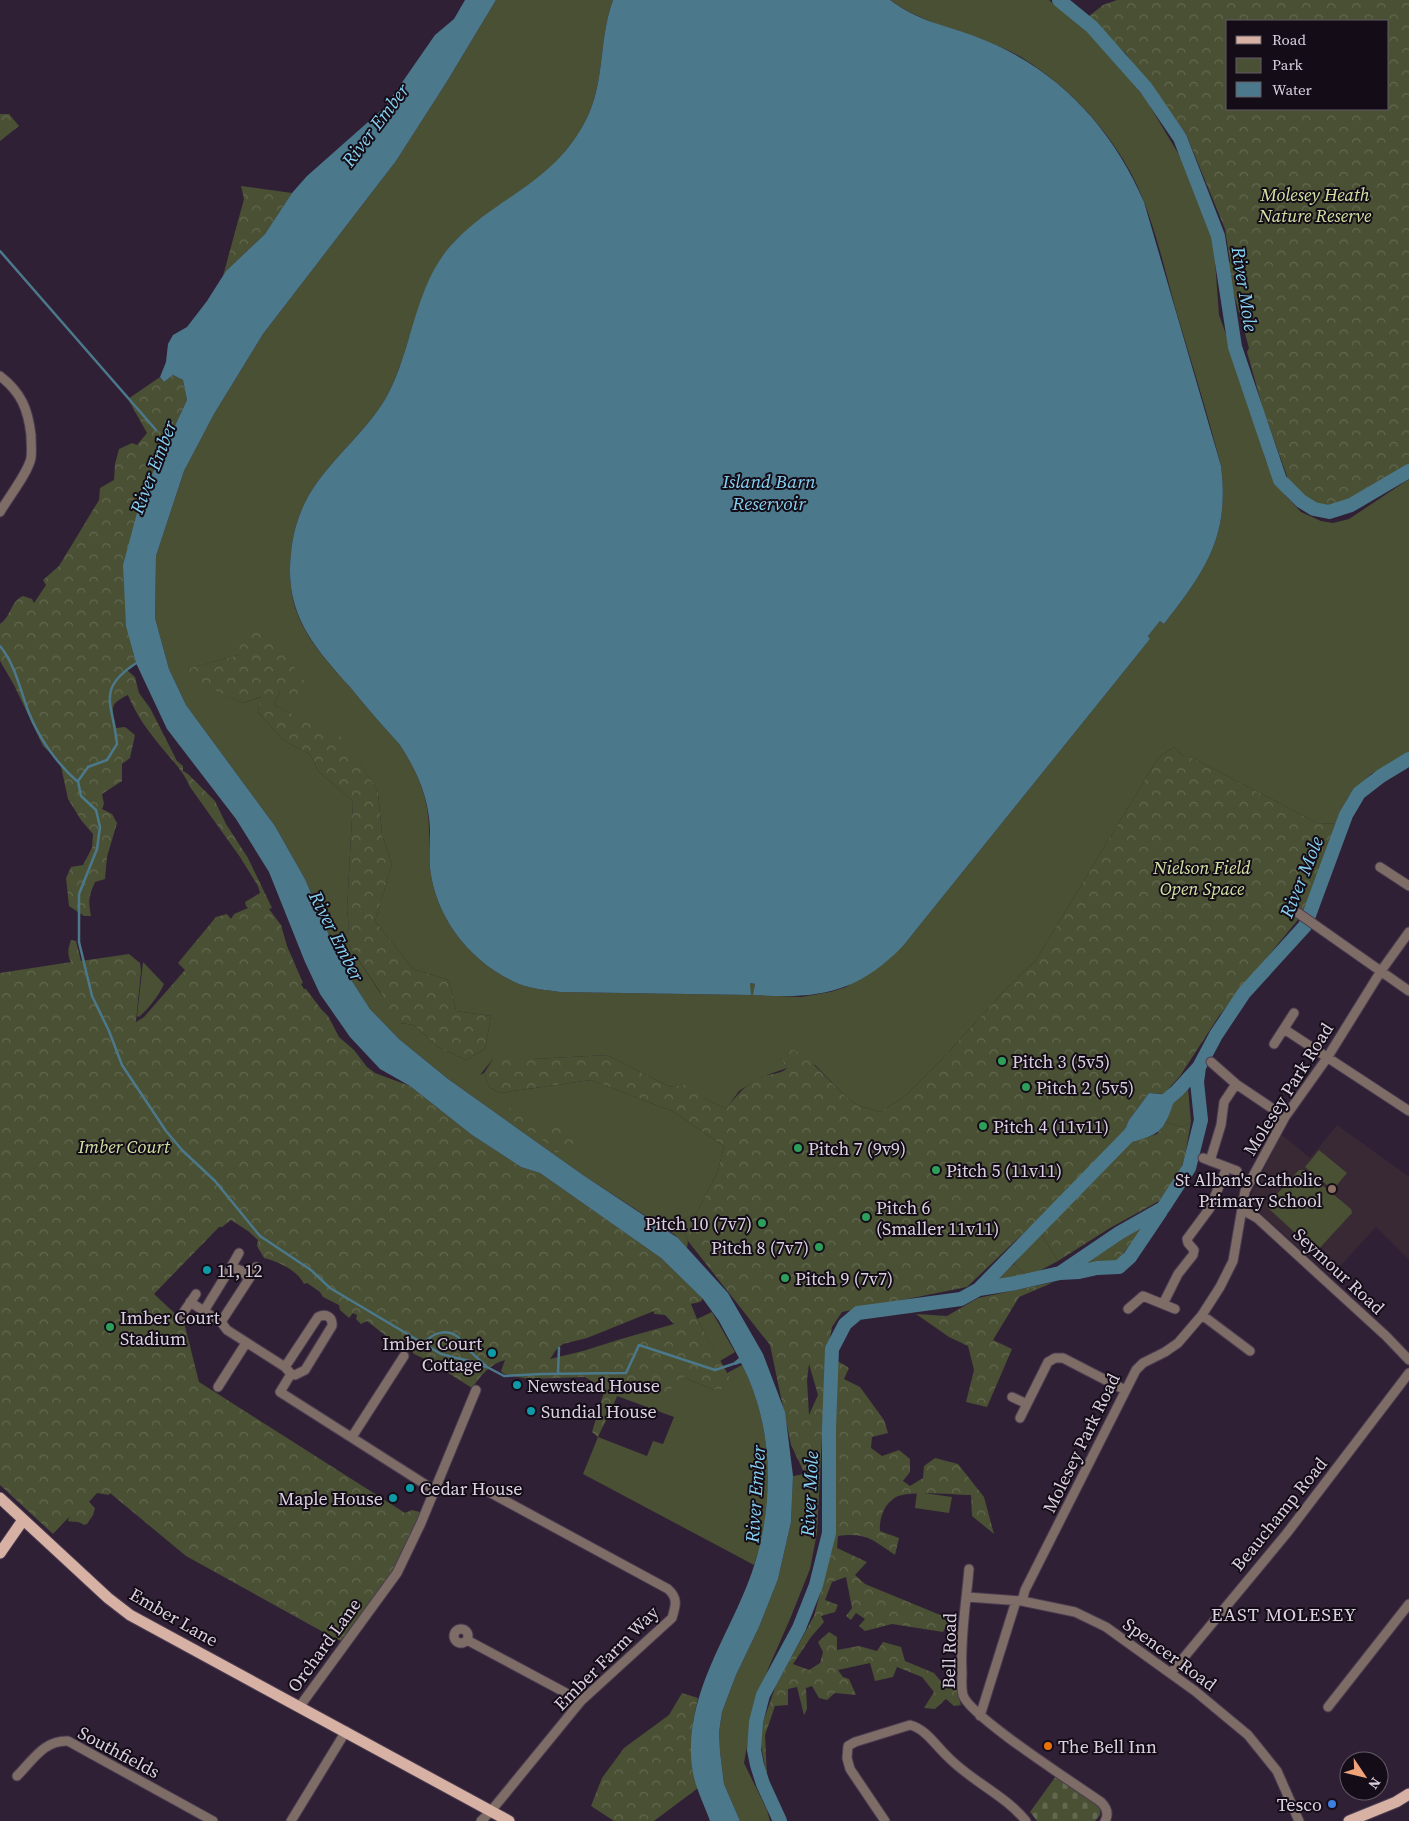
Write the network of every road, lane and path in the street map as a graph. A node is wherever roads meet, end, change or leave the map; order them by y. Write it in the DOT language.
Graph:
graph roads {
  1 [pos="0,376"];
  2 [pos="0,512"];
  3 [pos="1380,867"];
  4 [pos="1409,886"];
  5 [pos="1299,914"];
  6 [pos="1409,932"];
  7 [pos="1381,970"];
  8 [pos="1409,991"];
  9 [pos="1294,1013"];
  10 [pos="1284,1029"];
  11 [pos="1274,1044"];
  12 [pos="1327,1058"];
  13 [pos="1211,1062"];
  14 [pos="1236,1084"];
  15 [pos="1409,1111"];
  16 [pos="1285,1117"];
  17 [pos="1227,1167"];
  18 [pos="1237,1171"];
  19 [pos="1243,1210"];
  20 [pos="240,1253"];
  21 [pos="231,1267"];
  22 [pos="256,1267"];
  23 [pos="249,1279"];
  24 [pos="196,1294"];
  25 [pos="190,1302"];
  26 [pos="1163,1304"];
  27 [pos="1128,1309"];
  28 [pos="1175,1309"];
  29 [pos="204,1311"];
  30 [pos="1202,1315"];
  31 [pos="181,1316"];
  32 [pos="221,1322"];
  33 [pos="246,1343"];
  34 [pos="1250,1350"];
  35 [pos="404,1356"];
  36 [pos="1409,1360"];
  37 [pos="288,1371"];
  38 [pos="1409,1373"];
  39 [pos="218,1387"];
  40 [pos="476,1390"];
  41 [pos="1125,1390"];
  42 [pos="1012,1397"];
  43 [pos="1027,1404"];
  44 [pos="1020,1418"];
  45 [pos="352,1437"];
  46 [pos="434,1490"];
  47 [pos="489,1492"];
  48 [pos="0,1498"];
  49 [pos="23,1520"];
  50 [pos="0,1553"];
  51 [pos="969,1569"];
  52 [pos="967,1597"];
  53 [pos="1019,1601"];
  54 [pos="1409,1604"];
  55 [pos="467,1640"];
  56 [pos="1171,1673"];
  57 [pos="581,1701"];
  58 [pos="300,1706"];
  59 [pos="1328,1707"];
  60 [pos="980,1716"];
  61 [pos="346,1731"];
  62 [pos="17,1776"];
  63 [pos="1409,1794"];
  64 [pos="491,1811"];
  65 [pos="213,1821"];
  66 [pos="291,1821"];
  67 [pos="481,1821"];
  68 [pos="509,1821"];
  69 [pos="884,1821"];
  70 [pos="1026,1821"];
  71 [pos="1105,1821"];
  72 [pos="1299,1821"];
  73 [pos="1349,1821"];
  1 -- 2 [label="street"];
  3 -- 4 [label="street"];
  5 -- 7 [label="street"];
  6 -- 7 [label="street, Molesey Park Road"];
  7 -- 8 [label="street"];
  7 -- 12 [label="street, Molesey Park Road"];
  9 -- 10 [label="street"];
  10 -- 11 [label="street"];
  10 -- 12 [label="street"];
  12 -- 15 [label="street"];
  12 -- 16 [label="street, Molesey Park Road"];
  13 -- 14 [label="street"];
  14 -- 16 [label="street"];
  14 -- 17 [label="street"];
  16 -- 19 [label="street, Molesey Park Road"];
  17 -- 18 [label="street"];
  17 -- 26 [label="street"];
  19 -- 30 [label="street, Molesey Park Road"];
  19 -- 36 [label="street, Seymour Road"];
  20 -- 21 [label="street"];
  21 -- 23 [label="street"];
  21 -- 29 [label="street"];
  22 -- 23 [label="street"];
  23 -- 32 [label="street"];
  24 -- 25 [label="street"];
  25 -- 29 [label="street"];
  25 -- 31 [label="street"];
  26 -- 27 [label="street"];
  26 -- 28 [label="street"];
  29 -- 32 [label="street"];
  30 -- 34 [label="street"];
  30 -- 41 [label="street, Molesey Park Road"];
  32 -- 33 [label="street"];
  33 -- 37 [label="street"];
  33 -- 39 [label="street"];
  35 -- 45 [label="street"];
  37 -- 37 [label="street"];
  37 -- 45 [label="street"];
  38 -- 56 [label="street, Beauchamp Road"];
  40 -- 46 [label="street, Orchard Lane"];
  41 -- 43 [label="street"];
  41 -- 53 [label="street, Molesey Park Road"];
  42 -- 43 [label="street"];
  43 -- 44 [label="street"];
  45 -- 46 [label="street"];
  46 -- 58 [label="street, Orchard Lane"];
  47 -- 57 [label="street, Ember Farm Way"];
  48 -- 49 [label="main road, Ember Lane"];
  49 -- 50 [label="main road"];
  49 -- 58 [label="main road, Ember Lane"];
  51 -- 52 [label="street, Bell Road"];
  52 -- 53 [label="street, Spencer Road"];
  52 -- 60 [label="street, Bell Road"];
  53 -- 56 [label="street, Spencer Road"];
  53 -- 60 [label="street, Molesey Park Road"];
  54 -- 59 [label="street"];
  55 -- 57 [label="street"];
  56 -- 72 [label="street, Spencer Road"];
  57 -- 64 [label="street, Ember Farm Way"];
  58 -- 61 [label="main road, Orchard Lane"];
  60 -- 71 [label="street, Bell Road"];
  61 -- 64 [label="main road, Orchard Lane"];
  61 -- 66 [label="street"];
  62 -- 65 [label="street, Southfields"];
  63 -- 73 [label="main road"];
  64 -- 67 [label="street, Ember Farm Way"];
  64 -- 68 [label="main road, Orchard Lane"];
  69 -- 70 [label="street"];
}
